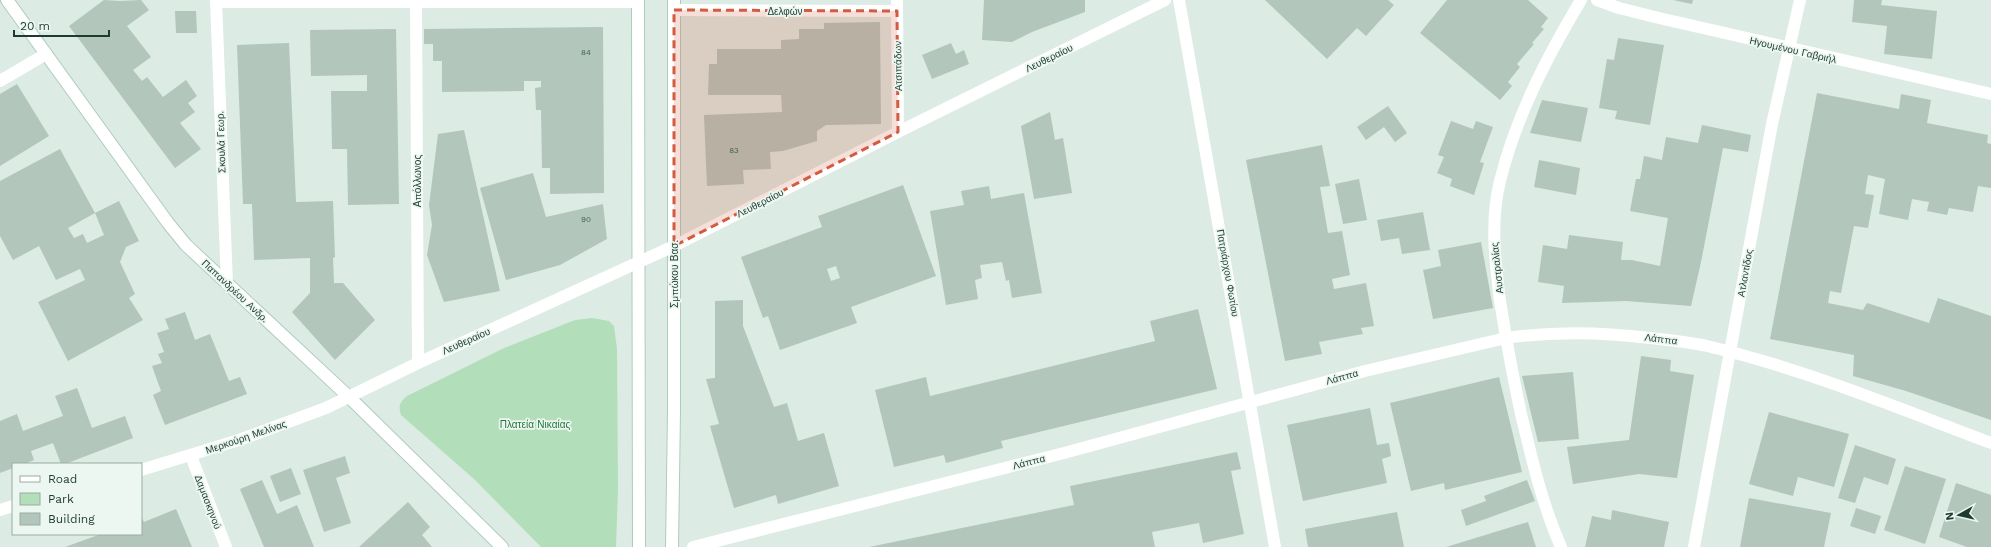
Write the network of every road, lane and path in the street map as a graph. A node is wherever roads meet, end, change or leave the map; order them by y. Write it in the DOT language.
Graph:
graph roads {
  1 [pos="7,0"];
  2 [pos="1166,0"];
  3 [pos="1179,0"];
  4 [pos="1581,0"];
  5 [pos="1597,0"];
  6 [pos="1800,0"];
  7 [pos="216,1"];
  8 [pos="638,1"];
  9 [pos="416,2"];
  10 [pos="674,5"];
  11 [pos="897,6"];
  12 [pos="1789,49"];
  13 [pos="46,54"];
  14 [pos="0,81"];
  15 [pos="1991,94"];
  16 [pos="898,132"];
  17 [pos="674,246"];
  18 [pos="639,263"];
  19 [pos="227,284"];
  20 [pos="1506,338"];
  21 [pos="1730,352"];
  22 [pos="418,363"];
  23 [pos="349,397"];
  24 [pos="1251,402"];
  25 [pos="1991,443"];
  26 [pos="191,456"];
  27 [pos="142,470"];
  28 [pos="12,506"];
  29 [pos="0,510"];
  30 [pos="226,547"];
  31 [pos="502,547"];
  32 [pos="639,547"];
  33 [pos="672,547"];
  34 [pos="693,547"];
  35 [pos="1275,547"];
  36 [pos="1561,547"];
  37 [pos="1694,547"];
  1 -- 13 [label="street, Παπανδρέου Ανδρ."];
  2 -- 16 [label="street, Λευθεραίου"];
  3 -- 24 [label="street, Πατριάρχου Φωτίου"];
  4 -- 20 [label="street, Αυστραλίας"];
  5 -- 12 [label="street, Ηγουμένου Γαβριήλ"];
  6 -- 12 [label="street, Ατλαντίδος"];
  7 -- 9 [label="street"];
  7 -- 19 [label="street, Σκουλά Γεωρ."];
  8 -- 9 [label="street"];
  8 -- 18 [label="street"];
  9 -- 22 [label="street, Απόλλωνος"];
  10 -- 11 [label="street, Δελφών"];
  10 -- 17 [label="street, Σμπώκου Βασ."];
  11 -- 16 [label="street, Ατσιπάδων"];
  12 -- 15 [label="street, Ηγουμένου Γαβριήλ"];
  12 -- 21 [label="street, Ατλαντίδος"];
  13 -- 14 [label="street"];
  13 -- 19 [label="street, Παπανδρέου Ανδρ."];
  16 -- 17 [label="street, Λευθεραίου"];
  17 -- 18 [label="street, Λευθεραίου"];
  17 -- 33 [label="street, Σμπώκου Βασ."];
  18 -- 22 [label="street, Λευθεραίου"];
  18 -- 32 [label="street"];
  19 -- 23 [label="street, Παπανδρέου Ανδρ."];
  20 -- 21 [label="street, Λάππα"];
  20 -- 24 [label="street, Λάππα"];
  20 -- 36 [label="street, Αυστραλίας"];
  21 -- 25 [label="street, Λάππα"];
  21 -- 37 [label="street, Ατλαντίδος"];
  22 -- 23 [label="street, Λευθεραίου"];
  23 -- 26 [label="street, Μερκούρη Μελίνας"];
  23 -- 31 [label="street, Παπανδρέου Ανδρ."];
  24 -- 34 [label="street, Λάππα"];
  24 -- 35 [label="street, Πατριάρχου Φωτίου"];
  26 -- 27 [label="street, Μερκούρη Μελίνας"];
  26 -- 30 [label="street, Δαμασκηνού"];
  28 -- 29 [label="street"];
}
